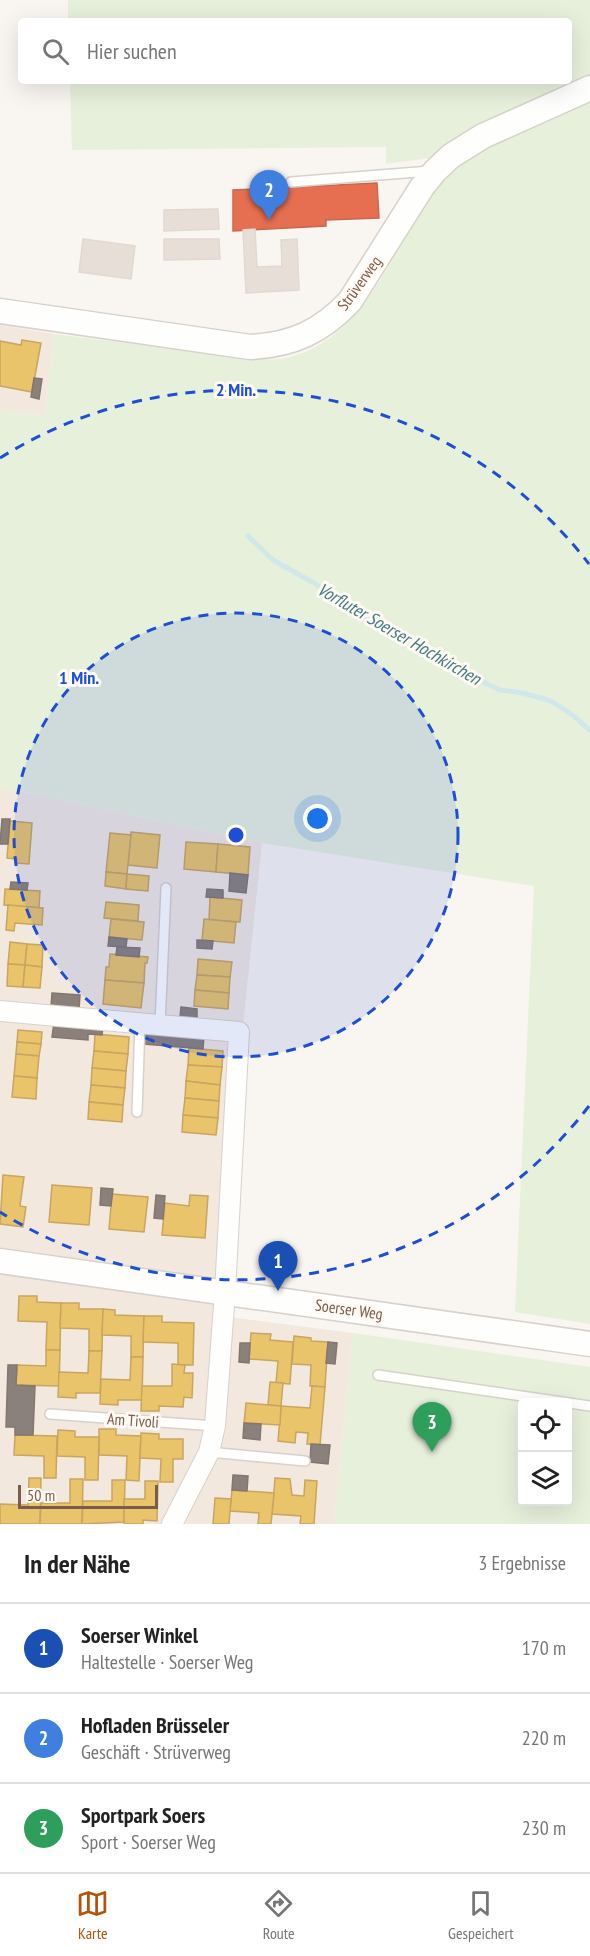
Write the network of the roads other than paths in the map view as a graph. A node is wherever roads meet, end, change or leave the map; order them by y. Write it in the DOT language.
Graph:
graph roads {
  1 [pos="590,88"];
  2 [pos="435,171"];
  3 [pos="291,182"];
  4 [pos="0,311"];
  5 [pos="166,888"];
  6 [pos="0,1011"];
  7 [pos="140,1023"];
  8 [pos="160,1025"];
  9 [pos="137,1112"];
  10 [pos="0,1261"];
  11 [pos="225,1292"];
  12 [pos="590,1344"];
  13 [pos="378,1375"];
  14 [pos="590,1406"];
  15 [pos="50,1414"];
  16 [pos="215,1426"];
  17 [pos="209,1452"];
  18 [pos="305,1461"];
  19 [pos="172,1524"];
  1 -- 2 [label="street, Strüverweg"];
  2 -- 3 [label="lane"];
  2 -- 4 [label="street, Strüverweg"];
  5 -- 8 [label="lane"];
  6 -- 7 [label="street"];
  7 -- 8 [label="street"];
  7 -- 9 [label="lane"];
  8 -- 11 [label="street"];
  10 -- 11 [label="street, Soerser Weg"];
  11 -- 12 [label="street, Soerser Weg"];
  11 -- 16 [label="street"];
  13 -- 14 [label="lane"];
  15 -- 16 [label="lane, Am Tivoli"];
  16 -- 17 [label="street"];
  17 -- 18 [label="lane"];
  17 -- 19 [label="street"];
}
